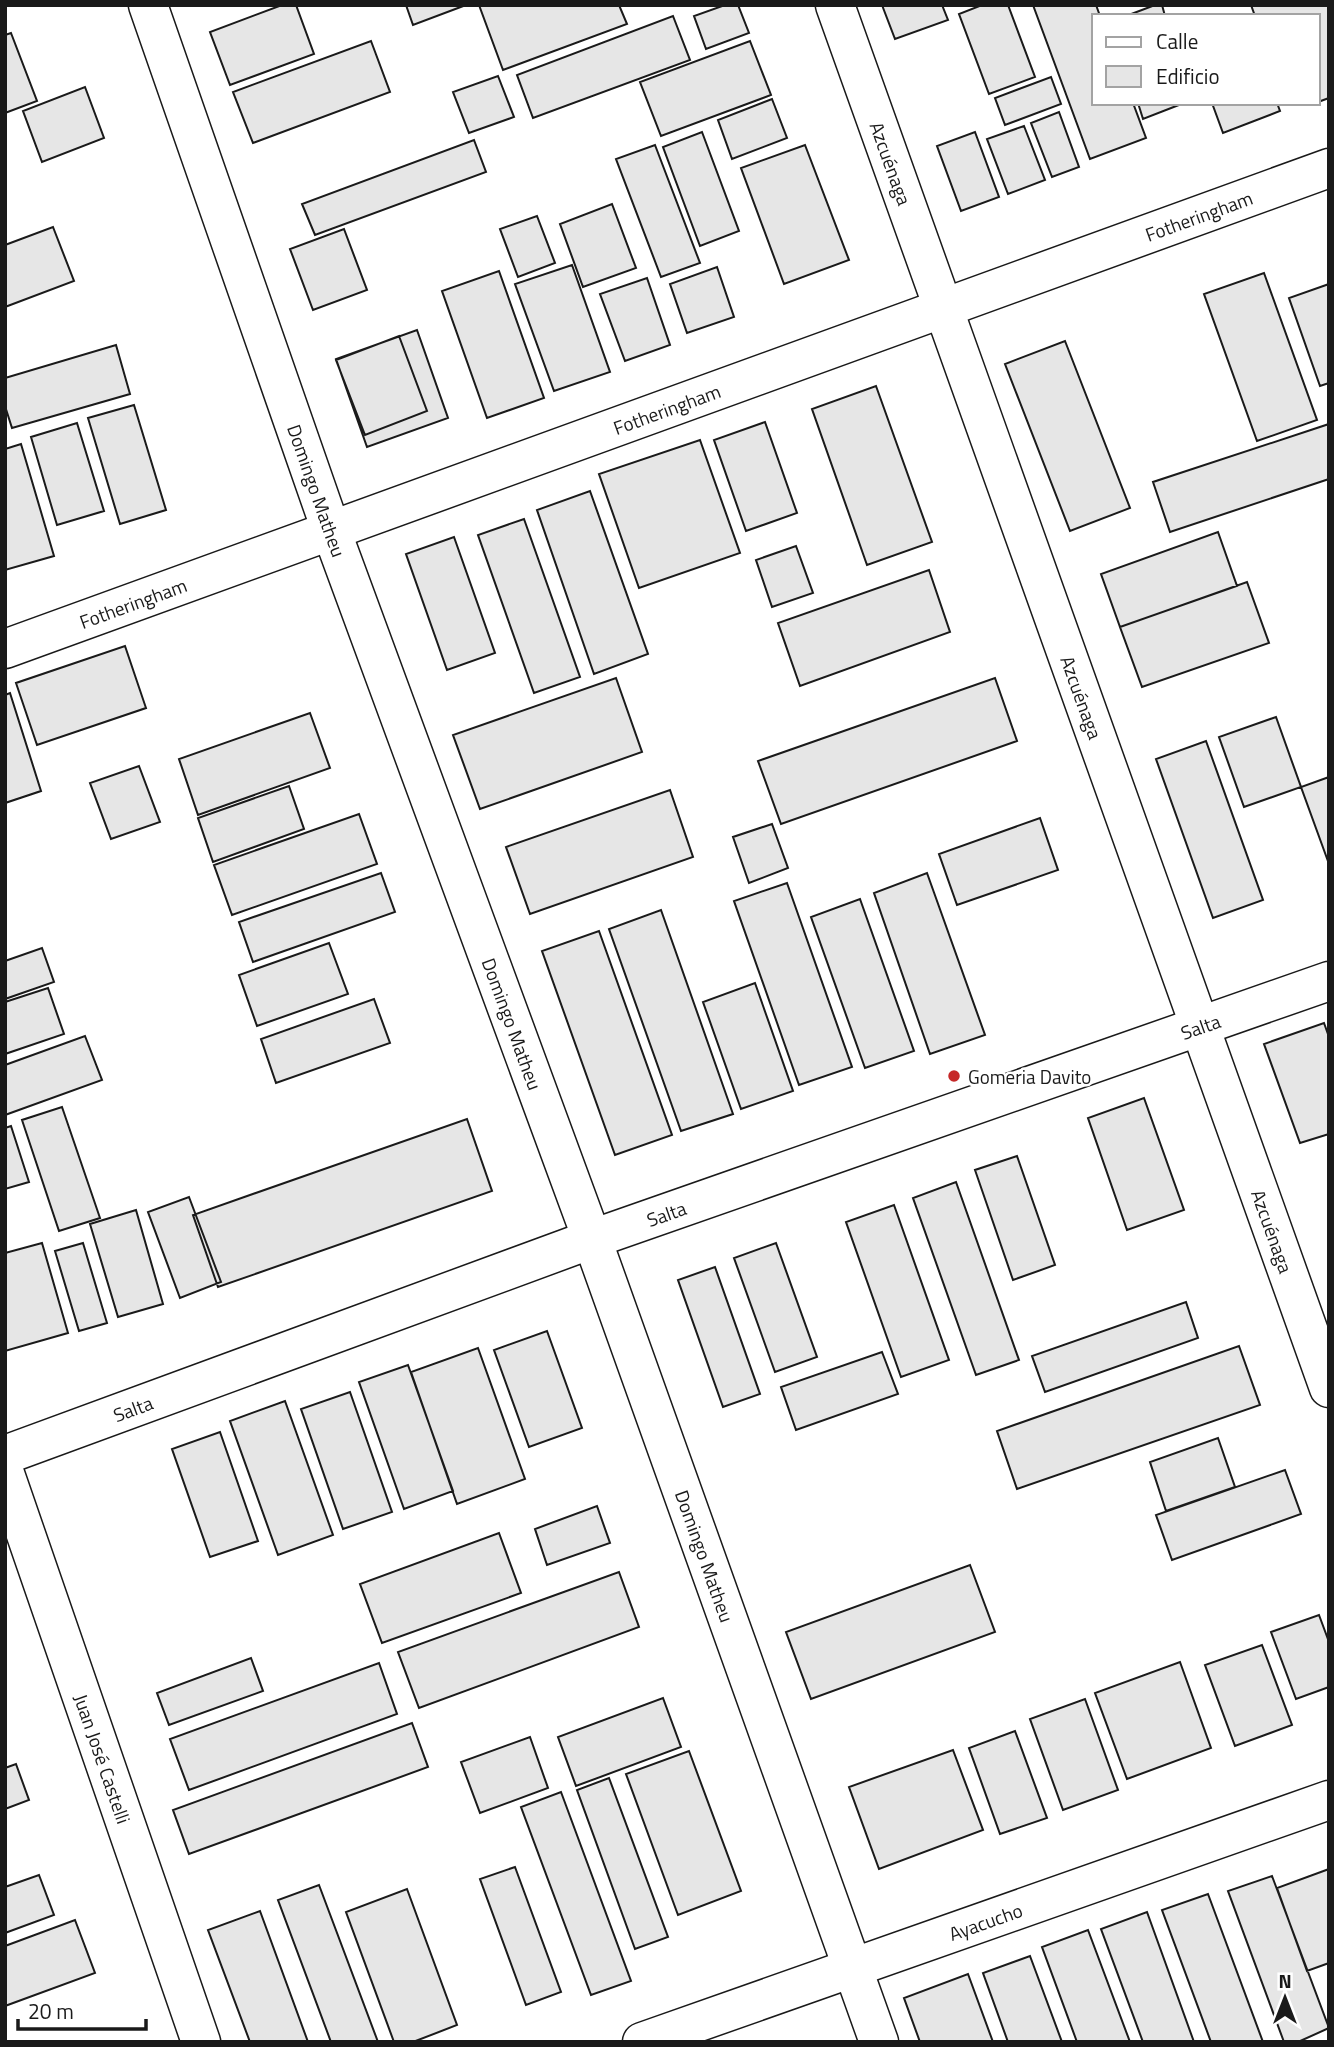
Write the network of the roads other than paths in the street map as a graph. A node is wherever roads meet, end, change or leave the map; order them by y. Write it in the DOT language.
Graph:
graph roads {
  1 [pos="148,5"];
  2 [pos="835,5"];
  3 [pos="1329,168"];
  4 [pos="941,308"];
  5 [pos="331,530"];
  6 [pos="5,649"];
  7 [pos="1329,981"];
  8 [pos="1198,1029"];
  9 [pos="592,1239"];
  10 [pos="1329,1388"];
  11 [pos="5,1455"];
  12 [pos="5,1474"];
  13 [pos="1329,1800"];
  14 [pos="851,1966"];
  15 [pos="201,2042"];
  16 [pos="642,2042"];
  17 [pos="879,2042"];
  1 -- 5 [label="street, Domingo Matheu"];
  2 -- 4 [label="street, Azcuénaga"];
  3 -- 4 [label="street, Fotheringham"];
  4 -- 5 [label="street, Fotheringham"];
  4 -- 8 [label="street, Azcuénaga"];
  5 -- 6 [label="street, Fotheringham"];
  5 -- 9 [label="street, Domingo Matheu"];
  7 -- 8 [label="street, Salta"];
  8 -- 9 [label="street, Salta"];
  8 -- 10 [label="street, Azcuénaga"];
  9 -- 11 [label="street, Salta"];
  9 -- 14 [label="street, Domingo Matheu"];
  12 -- 15 [label="street, Juan José Castelli"];
  13 -- 14 [label="street, Ayacucho"];
  14 -- 16 [label="street, Ayacucho"];
  14 -- 17 [label="street, Domingo Matheu"];
}
